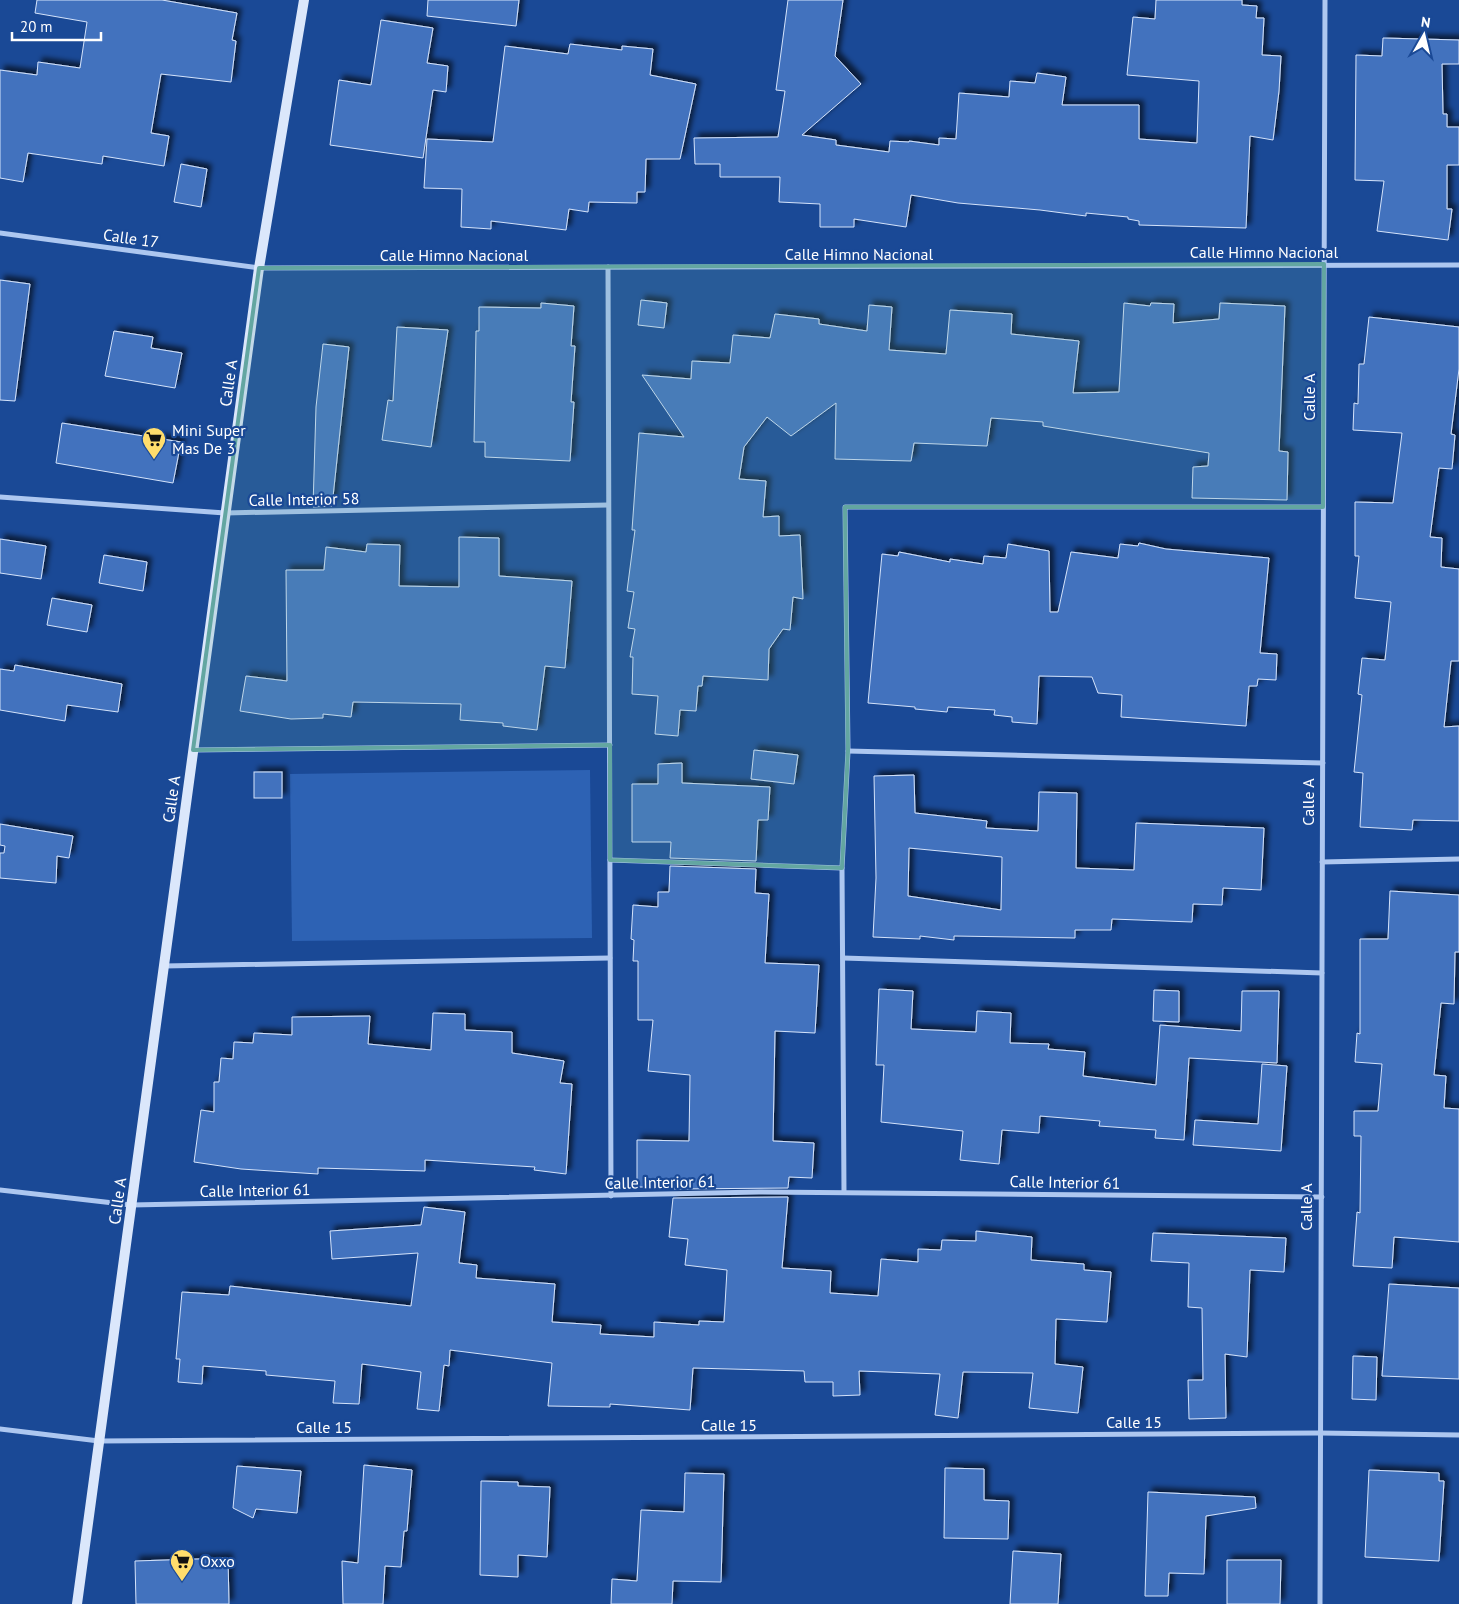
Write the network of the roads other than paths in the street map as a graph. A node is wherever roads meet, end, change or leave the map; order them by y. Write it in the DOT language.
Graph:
graph roads {
  1 [pos="304,0"];
  2 [pos="1325,0"];
  3 [pos="0,233"];
  4 [pos="1324,264"];
  5 [pos="1459,265"];
  6 [pos="608,267"];
  7 [pos="259,268"];
  8 [pos="0,497"];
  9 [pos="608,506"];
  10 [pos="1324,507"];
  11 [pos="225,513"];
  12 [pos="610,745"];
  13 [pos="193,750"];
  14 [pos="848,751"];
  15 [pos="1323,763"];
  16 [pos="1459,859"];
  17 [pos="610,860"];
  18 [pos="1322,862"];
  19 [pos="842,868"];
  20 [pos="610,958"];
  21 [pos="844,958"];
  22 [pos="163,966"];
  23 [pos="1322,973"];
  24 [pos="0,1190"];
  25 [pos="844,1192"];
  26 [pos="611,1196"];
  27 [pos="1322,1197"];
  28 [pos="131,1204"];
  29 [pos="0,1429"];
  30 [pos="1320,1433"];
  31 [pos="1459,1435"];
  32 [pos="99,1441"];
  33 [pos="77,1604"];
  34 [pos="1320,1604"];
  1 -- 7 [label="street, Calle A"];
  2 -- 4 [label="street, Calle A"];
  3 -- 7 [label="street, Calle 17"];
  4 -- 5 [label="street, Calle Himno Nacional"];
  4 -- 6 [label="street, Calle Himno Nacional"];
  4 -- 10 [label="street, Calle A"];
  6 -- 7 [label="street, Calle Himno Nacional"];
  6 -- 9 [label="street"];
  7 -- 11 [label="street, Calle A"];
  8 -- 11 [label="street, Calle Interior 58"];
  9 -- 11 [label="street, Calle Interior 58"];
  9 -- 12 [label="street"];
  10 -- 14 [label="street"];
  10 -- 15 [label="street, Calle A"];
  11 -- 13 [label="street, Calle A"];
  12 -- 13 [label="street"];
  12 -- 17 [label="street"];
  13 -- 22 [label="street, Calle A"];
  14 -- 15 [label="street"];
  14 -- 19 [label="street"];
  15 -- 18 [label="street, Calle A"];
  16 -- 18 [label="street"];
  17 -- 19 [label="street"];
  17 -- 20 [label="street"];
  18 -- 23 [label="street, Calle A"];
  19 -- 21 [label="street"];
  20 -- 22 [label="street"];
  20 -- 26 [label="street"];
  21 -- 23 [label="street"];
  21 -- 25 [label="street"];
  22 -- 28 [label="street, Calle A"];
  23 -- 27 [label="street, Calle A"];
  24 -- 28 [label="street, Calle Interior 61"];
  25 -- 26 [label="street, Calle Interior 61"];
  25 -- 27 [label="street, Calle Interior 61"];
  26 -- 28 [label="street, Calle Interior 61"];
  27 -- 30 [label="street, Calle A"];
  28 -- 32 [label="street, Calle A"];
  29 -- 32 [label="street, Calle 15"];
  30 -- 31 [label="street, Calle 15"];
  30 -- 32 [label="street, Calle 15"];
  30 -- 34 [label="street, Calle A"];
  32 -- 33 [label="street, Calle A"];
}
